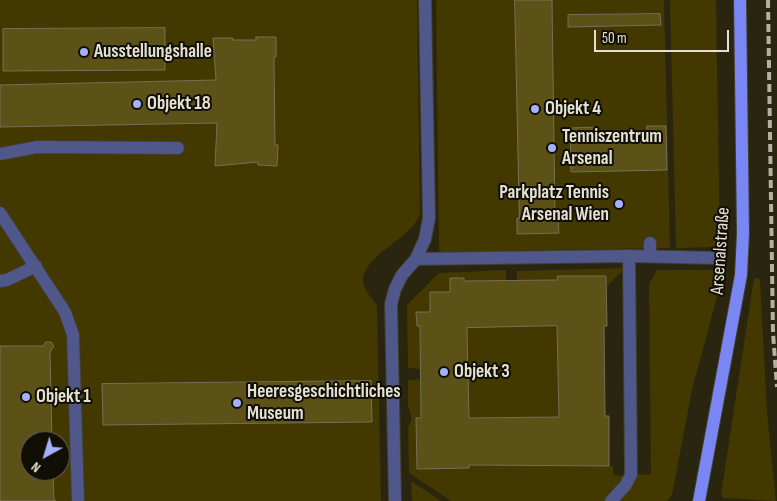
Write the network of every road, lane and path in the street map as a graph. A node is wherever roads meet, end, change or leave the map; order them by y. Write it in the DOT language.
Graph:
graph roads {
  1 [pos="425,0"];
  2 [pos="740,0"];
  3 [pos="178,148"];
  4 [pos="0,154"];
  5 [pos="0,213"];
  6 [pos="650,243"];
  7 [pos="629,256"];
  8 [pos="650,256"];
  9 [pos="718,258"];
  10 [pos="416,259"];
  11 [pos="36,266"];
  12 [pos="0,281"];
  13 [pos="78,501"];
  14 [pos="395,501"];
  15 [pos="611,501"];
  16 [pos="699,501"];
  1 -- 10 [label="street"];
  2 -- 16 [label="main road, Arsenalstraße"];
  3 -- 4 [label="street"];
  5 -- 11 [label="street"];
  6 -- 8 [label="street"];
  7 -- 8 [label="street"];
  7 -- 10 [label="street"];
  7 -- 15 [label="street"];
  8 -- 9 [label="street"];
  10 -- 14 [label="street"];
  11 -- 12 [label="street"];
  11 -- 13 [label="street"];
}
